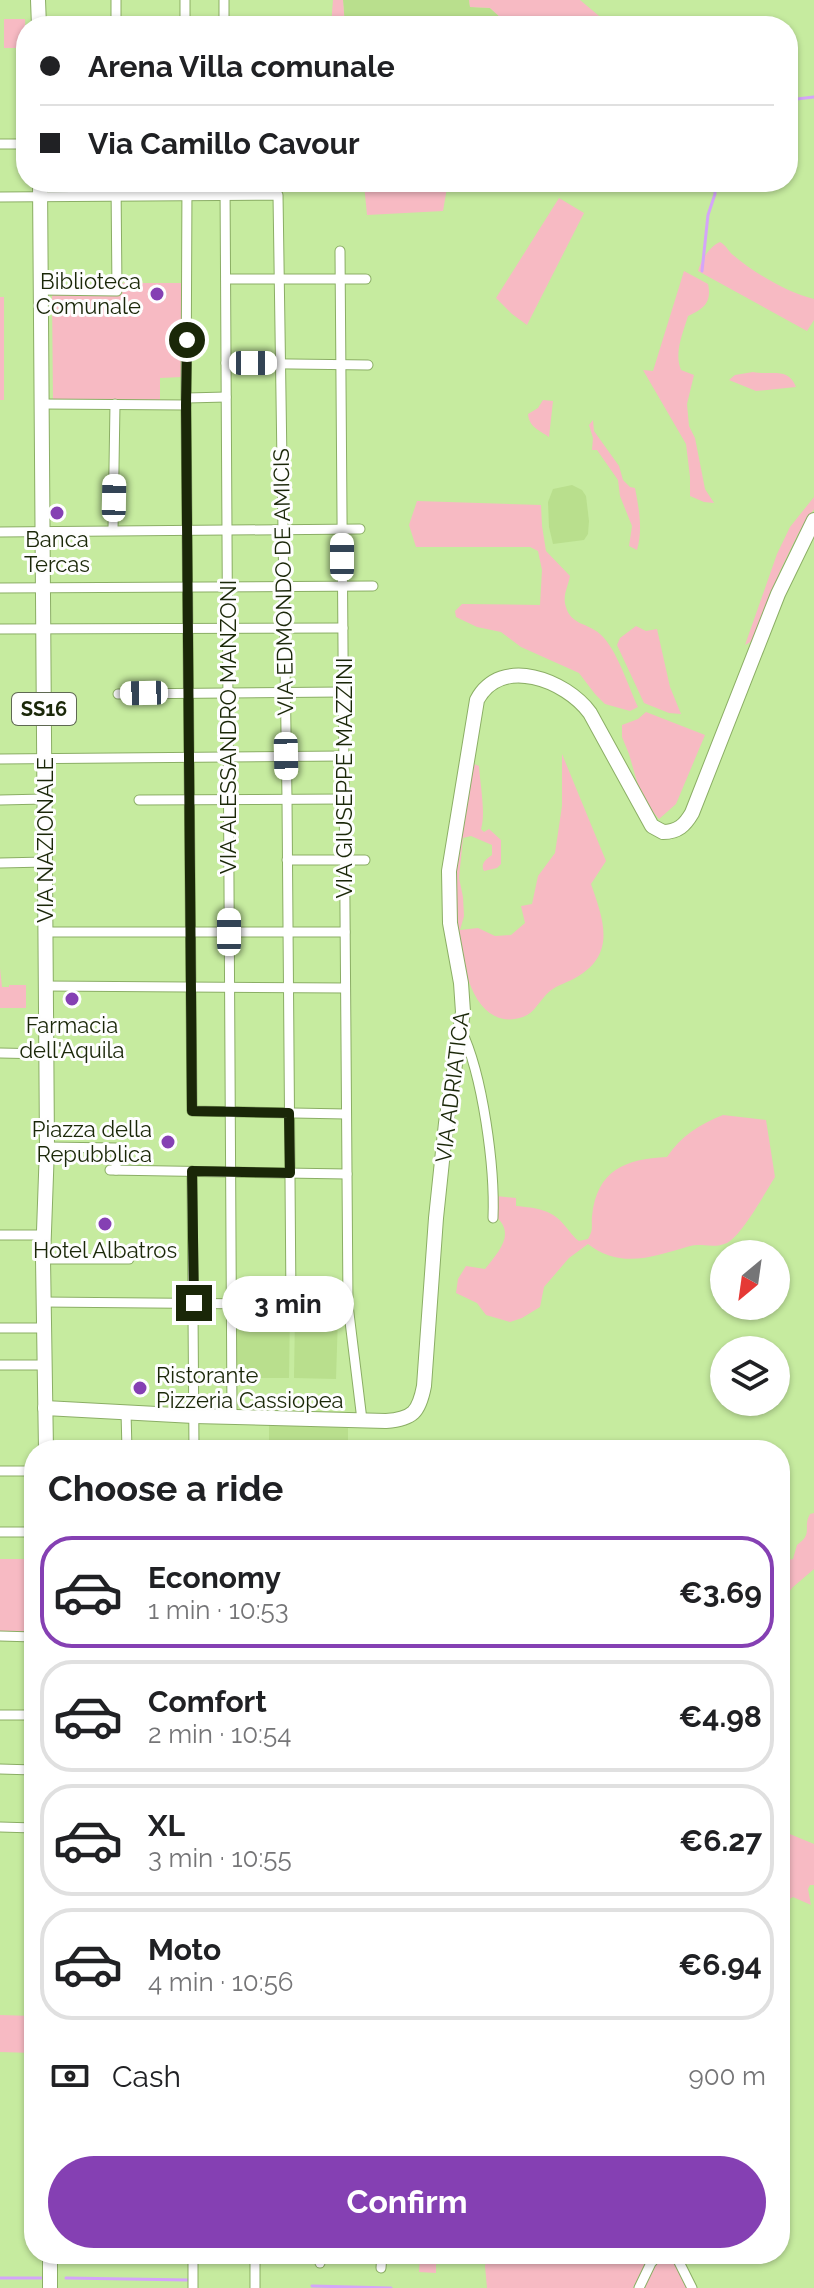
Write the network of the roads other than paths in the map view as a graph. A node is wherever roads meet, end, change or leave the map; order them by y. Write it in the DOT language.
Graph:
graph roads {
  1 [pos="25,192"];
  2 [pos="40,192"];
  3 [pos="73,192"];
  4 [pos="117,192"];
  5 [pos="187,192"];
  6 [pos="225,192"];
  7 [pos="117,196"];
  8 [pos="187,196"];
  9 [pos="225,196"];
  10 [pos="0,197"];
  11 [pos="340,251"];
  12 [pos="226,279"];
  13 [pos="280,279"];
  14 [pos="366,279"];
  15 [pos="340,280"];
  16 [pos="41,290"];
  17 [pos="226,363"];
  18 [pos="281,363"];
  19 [pos="341,365"];
  20 [pos="368,365"];
  21 [pos="226,397"];
  22 [pos="186,401"];
  23 [pos="42,404"];
  24 [pos="115,404"];
  25 [pos="814,520"];
  26 [pos="342,529"];
  27 [pos="360,529"];
  28 [pos="113,530"];
  29 [pos="187,530"];
  30 [pos="227,530"];
  31 [pos="282,530"];
  32 [pos="0,532"];
  33 [pos="42,532"];
  34 [pos="283,586"];
  35 [pos="342,586"];
  36 [pos="373,586"];
  37 [pos="187,587"];
  38 [pos="227,587"];
  39 [pos="0,588"];
  40 [pos="43,588"];
  41 [pos="188,628"];
  42 [pos="228,628"];
  43 [pos="284,628"];
  44 [pos="343,628"];
  45 [pos="0,629"];
  46 [pos="43,629"];
  47 [pos="343,692"];
  48 [pos="188,693"];
  49 [pos="228,693"];
  50 [pos="285,693"];
  51 [pos="118,694"];
  52 [pos="286,756"];
  53 [pos="344,756"];
  54 [pos="228,757"];
  55 [pos="45,758"];
  56 [pos="189,758"];
  57 [pos="0,759"];
  58 [pos="45,799"];
  59 [pos="229,799"];
  60 [pos="287,799"];
  61 [pos="344,799"];
  62 [pos="0,800"];
  63 [pos="139,800"];
  64 [pos="189,800"];
  65 [pos="287,860"];
  66 [pos="344,860"];
  67 [pos="365,860"];
  68 [pos="46,862"];
  69 [pos="0,863"];
  70 [pos="46,932"];
  71 [pos="190,932"];
  72 [pos="229,932"];
  73 [pos="288,932"];
  74 [pos="345,932"];
  75 [pos="45,986"];
  76 [pos="191,987"];
  77 [pos="230,987"];
  78 [pos="288,988"];
  79 [pos="345,988"];
  80 [pos="461,1030"];
  81 [pos="0,1053"];
  82 [pos="46,1054"];
  83 [pos="230,1111"];
  84 [pos="289,1113"];
  85 [pos="346,1114"];
  86 [pos="47,1147"];
  87 [pos="192,1171"];
  88 [pos="231,1172"];
  89 [pos="290,1173"];
  90 [pos="347,1174"];
  91 [pos="493,1218"];
  92 [pos="0,1235"];
  93 [pos="44,1235"];
  94 [pos="43,1259"];
  95 [pos="129,1259"];
  96 [pos="43,1302"];
  97 [pos="194,1303"];
  98 [pos="231,1304"];
  99 [pos="291,1304"];
  100 [pos="348,1305"];
  101 [pos="0,1328"];
  102 [pos="43,1328"];
  103 [pos="0,1365"];
  104 [pos="44,1365"];
  105 [pos="45,1408"];
  106 [pos="126,1412"];
  107 [pos="194,1416"];
  108 [pos="232,1417"];
  109 [pos="362,1420"];
  110 [pos="46,1440"];
  111 [pos="127,1440"];
  112 [pos="194,1440"];
  113 [pos="0,1471"];
  114 [pos="24,1471"];
  115 [pos="0,1532"];
  116 [pos="24,1532"];
  117 [pos="0,1636"];
  118 [pos="24,1637"];
  119 [pos="0,1715"];
  120 [pos="24,1715"];
  121 [pos="0,1769"];
  122 [pos="24,1770"];
  123 [pos="0,1827"];
  124 [pos="24,1828"];
  125 [pos="50,2264"];
  126 [pos="193,2264"];
  127 [pos="255,2264"];
  128 [pos="381,2264"];
  129 [pos="651,2264"];
  130 [pos="680,2264"];
  131 [pos="381,2268"];
  132 [pos="50,2288"];
  133 [pos="193,2288"];
  134 [pos="255,2288"];
  135 [pos="639,2288"];
  136 [pos="692,2288"];
  1 -- 10 [label="street"];
  2 -- 16 [label="main road, VIA NAZIONALE / SS16"];
  3 -- 7 [label="street"];
  4 -- 7 [label="street"];
  5 -- 8 [label="street"];
  6 -- 9 [label="street, VIA ALESSANDRO MANZONI"];
  7 -- 8 [label="street"];
  7 -- 16 [label="street"];
  8 -- 9 [label="street"];
  8 -- 22 [label="street"];
  9 -- 12 [label="street, VIA ALESSANDRO MANZONI"];
  9 -- 13 [label="street, VIA EDMONDO DE AMICIS"];
  11 -- 15 [label="street, VIA GIUSEPPE MAZZINI"];
  12 -- 13 [label="street"];
  12 -- 17 [label="street, VIA ALESSANDRO MANZONI"];
  13 -- 15 [label="street"];
  13 -- 18 [label="street, VIA EDMONDO DE AMICIS"];
  14 -- 15 [label="street"];
  15 -- 19 [label="street, VIA GIUSEPPE MAZZINI"];
  16 -- 23 [label="main road, VIA NAZIONALE / SS16"];
  17 -- 18 [label="street"];
  17 -- 21 [label="street, VIA ALESSANDRO MANZONI"];
  18 -- 19 [label="street"];
  18 -- 31 [label="street, VIA EDMONDO DE AMICIS"];
  19 -- 20 [label="street"];
  19 -- 26 [label="street, VIA GIUSEPPE MAZZINI"];
  21 -- 22 [label="street"];
  21 -- 30 [label="street, VIA ALESSANDRO MANZONI"];
  22 -- 24 [label="street"];
  22 -- 29 [label="street"];
  23 -- 24 [label="street"];
  23 -- 33 [label="main road, VIA NAZIONALE / SS16"];
  24 -- 28 [label="street"];
  25 -- 80 [label="main road, VIA ADRIATICA"];
  26 -- 27 [label="street"];
  26 -- 31 [label="street"];
  26 -- 35 [label="street, VIA GIUSEPPE MAZZINI"];
  28 -- 29 [label="street"];
  28 -- 33 [label="street"];
  29 -- 30 [label="street"];
  29 -- 37 [label="street"];
  30 -- 31 [label="street"];
  30 -- 38 [label="street, VIA ALESSANDRO MANZONI"];
  31 -- 34 [label="street, VIA EDMONDO DE AMICIS"];
  32 -- 33 [label="street"];
  33 -- 40 [label="main road, VIA NAZIONALE / SS16"];
  34 -- 35 [label="street"];
  34 -- 38 [label="street"];
  34 -- 43 [label="street, VIA EDMONDO DE AMICIS"];
  35 -- 36 [label="street"];
  35 -- 44 [label="street, VIA GIUSEPPE MAZZINI"];
  37 -- 38 [label="street"];
  37 -- 40 [label="street"];
  37 -- 41 [label="street"];
  38 -- 42 [label="street, VIA ALESSANDRO MANZONI"];
  39 -- 40 [label="street"];
  40 -- 46 [label="main road, VIA NAZIONALE / SS16"];
  41 -- 42 [label="street"];
  41 -- 46 [label="street"];
  41 -- 48 [label="street"];
  42 -- 43 [label="street"];
  42 -- 49 [label="street, VIA ALESSANDRO MANZONI"];
  43 -- 44 [label="street"];
  43 -- 50 [label="street, VIA EDMONDO DE AMICIS"];
  44 -- 47 [label="street, VIA GIUSEPPE MAZZINI"];
  45 -- 46 [label="street"];
  46 -- 55 [label="main road, VIA NAZIONALE / SS16"];
  47 -- 50 [label="street"];
  47 -- 53 [label="street, VIA GIUSEPPE MAZZINI"];
  48 -- 49 [label="street"];
  48 -- 51 [label="street"];
  48 -- 56 [label="street"];
  49 -- 50 [label="street"];
  49 -- 54 [label="street, VIA ALESSANDRO MANZONI"];
  50 -- 52 [label="street, VIA EDMONDO DE AMICIS"];
  52 -- 53 [label="street"];
  52 -- 54 [label="street"];
  52 -- 60 [label="street, VIA EDMONDO DE AMICIS"];
  53 -- 61 [label="street, VIA GIUSEPPE MAZZINI"];
  54 -- 56 [label="street"];
  54 -- 59 [label="street, VIA ALESSANDRO MANZONI"];
  55 -- 56 [label="street"];
  55 -- 57 [label="street"];
  55 -- 58 [label="main road, VIA NAZIONALE / SS16"];
  56 -- 64 [label="street"];
  58 -- 62 [label="street"];
  58 -- 68 [label="main road, VIA NAZIONALE / SS16"];
  59 -- 60 [label="street"];
  59 -- 64 [label="street"];
  59 -- 72 [label="street, VIA ALESSANDRO MANZONI"];
  60 -- 61 [label="street"];
  60 -- 65 [label="street, VIA EDMONDO DE AMICIS"];
  61 -- 66 [label="street, VIA GIUSEPPE MAZZINI"];
  63 -- 64 [label="street"];
  64 -- 71 [label="street"];
  65 -- 66 [label="street"];
  65 -- 73 [label="street, VIA EDMONDO DE AMICIS"];
  66 -- 67 [label="street"];
  66 -- 74 [label="street, VIA GIUSEPPE MAZZINI"];
  68 -- 69 [label="street"];
  68 -- 70 [label="main road, VIA NAZIONALE / SS16"];
  70 -- 71 [label="street"];
  70 -- 75 [label="main road, VIA NAZIONALE / SS16"];
  71 -- 72 [label="street"];
  71 -- 76 [label="street"];
  72 -- 73 [label="street"];
  72 -- 77 [label="street, VIA ALESSANDRO MANZONI"];
  73 -- 74 [label="street"];
  73 -- 78 [label="street, VIA EDMONDO DE AMICIS"];
  74 -- 79 [label="street, VIA GIUSEPPE MAZZINI"];
  75 -- 76 [label="street"];
  75 -- 82 [label="main road, VIA NAZIONALE / SS16"];
  76 -- 77 [label="street"];
  76 -- 83 [label="street"];
  77 -- 78 [label="street"];
  77 -- 83 [label="street, VIA ALESSANDRO MANZONI"];
  78 -- 79 [label="street"];
  78 -- 84 [label="street, VIA EDMONDO DE AMICIS"];
  79 -- 85 [label="street, VIA GIUSEPPE MAZZINI"];
  80 -- 91 [label="street"];
  80 -- 109 [label="main road, VIA ADRIATICA"];
  81 -- 82 [label="street"];
  82 -- 86 [label="main road, VIA NAZIONALE / SS16"];
  83 -- 84 [label="street"];
  83 -- 88 [label="street, VIA ALESSANDRO MANZONI"];
  84 -- 85 [label="street"];
  84 -- 89 [label="street, VIA EDMONDO DE AMICIS"];
  85 -- 90 [label="street, VIA GIUSEPPE MAZZINI"];
  86 -- 87 [label="street"];
  86 -- 93 [label="main road, VIA NAZIONALE / SS16"];
  87 -- 88 [label="street"];
  87 -- 97 [label="street"];
  88 -- 89 [label="street"];
  88 -- 98 [label="street, VIA ALESSANDRO MANZONI"];
  89 -- 90 [label="street"];
  89 -- 99 [label="street, VIA EDMONDO DE AMICIS"];
  90 -- 100 [label="street, VIA GIUSEPPE MAZZINI"];
  92 -- 93 [label="street"];
  93 -- 94 [label="main road, VIA NAZIONALE / SS16"];
  94 -- 95 [label="street"];
  94 -- 96 [label="main road, VIA NAZIONALE / SS16"];
  96 -- 97 [label="street"];
  96 -- 102 [label="main road, VIA NAZIONALE / SS16"];
  97 -- 98 [label="street"];
  97 -- 107 [label="street"];
  98 -- 99 [label="street"];
  98 -- 108 [label="street, VIA ALESSANDRO MANZONI"];
  99 -- 100 [label="street"];
  100 -- 109 [label="street, VIA GIUSEPPE MAZZINI"];
  101 -- 102 [label="street"];
  102 -- 104 [label="main road, VIA NAZIONALE / SS16"];
  103 -- 104 [label="street"];
  104 -- 105 [label="main road, VIA NAZIONALE / SS16"];
  105 -- 106 [label="main road, VIA ADRIATICA"];
  105 -- 110 [label="main road, VIA NAZIONALE / SS16"];
  106 -- 107 [label="main road, VIA ADRIATICA"];
  106 -- 111 [label="street"];
  107 -- 108 [label="main road, VIA ADRIATICA"];
  107 -- 112 [label="street"];
  108 -- 109 [label="main road, VIA ADRIATICA"];
  113 -- 114 [label="street"];
  115 -- 116 [label="street"];
  117 -- 118 [label="street"];
  119 -- 120 [label="street"];
  121 -- 122 [label="street"];
  123 -- 124 [label="street"];
  125 -- 132 [label="main road"];
  126 -- 133 [label="street"];
  127 -- 134 [label="street"];
  128 -- 131 [label="street"];
  129 -- 135 [label="street"];
  130 -- 136 [label="street"];
}
